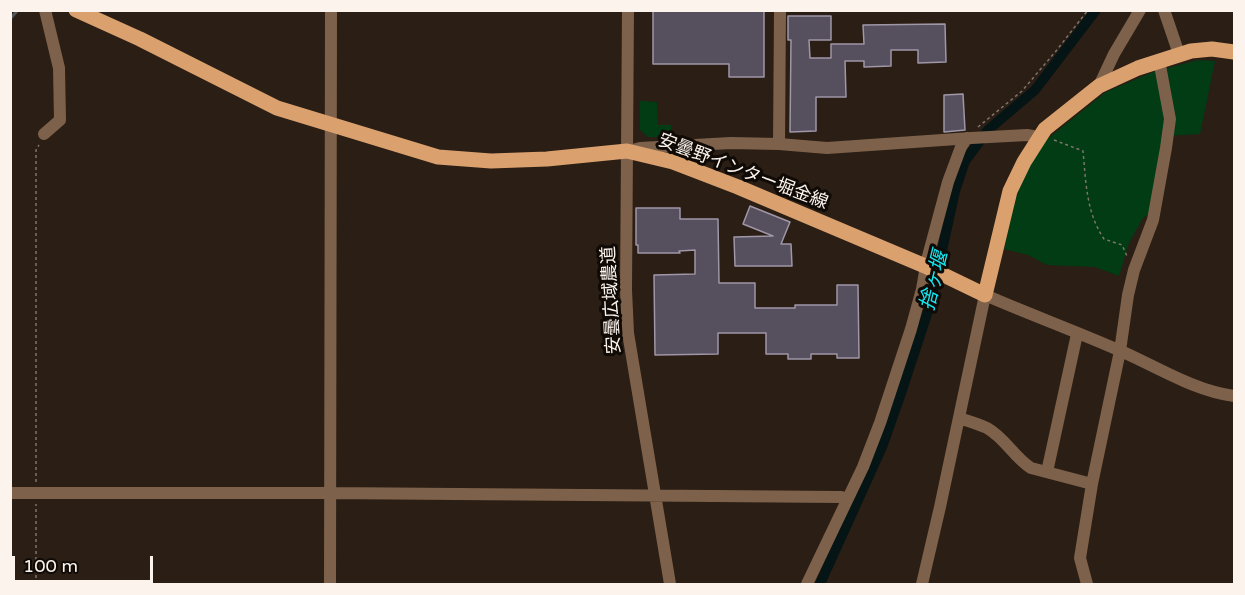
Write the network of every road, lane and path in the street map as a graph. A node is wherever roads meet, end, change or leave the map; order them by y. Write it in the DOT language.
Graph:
graph roads {
  1 [pos="45,10"];
  2 [pos="76,10"];
  3 [pos="331,10"];
  4 [pos="628,10"];
  5 [pos="780,10"];
  6 [pos="1088,10"];
  7 [pos="1140,10"];
  8 [pos="1164,10"];
  9 [pos="1234,52"];
  10 [pos="1179,54"];
  11 [pos="1159,60"];
  12 [pos="1099,86"];
  13 [pos="331,125"];
  14 [pos="44,134"];
  15 [pos="971,135"];
  16 [pos="1041,136"];
  17 [pos="779,144"];
  18 [pos="627,151"];
  19 [pos="927,267"];
  20 [pos="1134,270"];
  21 [pos="985,295"];
  22 [pos="1077,334"];
  23 [pos="1120,351"];
  24 [pos="1234,396"];
  25 [pos="959,418"];
  26 [pos="1047,472"];
  27 [pos="1092,484"];
  28 [pos="10,493"];
  29 [pos="329,493"];
  30 [pos="36,494"];
  31 [pos="657,497"];
  32 [pos="848,499"];
  33 [pos="1084,583"];
  34 [pos="36,585"];
  35 [pos="330,585"];
  36 [pos="670,585"];
  37 [pos="807,585"];
  38 [pos="922,585"];
  1 -- 14 [label="street"];
  2 -- 13 [label="main road, 安曇野インター堀金線"];
  3 -- 13 [label="street"];
  4 -- 18 [label="street, 安曇広域農道"];
  5 -- 17 [label="street"];
  6 -- 15 [label="path"];
  7 -- 12 [label="street"];
  8 -- 10 [label="street"];
  9 -- 10 [label="main road"];
  10 -- 11 [label="main road"];
  11 -- 12 [label="main road"];
  11 -- 20 [label="street"];
  12 -- 16 [label="main road"];
  13 -- 18 [label="main road, 安曇野インター堀金線"];
  13 -- 29 [label="street"];
  14 -- 30 [label="path"];
  15 -- 16 [label="street"];
  15 -- 17 [label="street"];
  15 -- 19 [label="street"];
  16 -- 20 [label="path"];
  16 -- 21 [label="main road"];
  17 -- 18 [label="street"];
  18 -- 19 [label="main road, 安曇野インター堀金線"];
  18 -- 31 [label="street, 安曇広域農道"];
  19 -- 21 [label="main road, 安曇野インター堀金線"];
  19 -- 32 [label="street"];
  20 -- 23 [label="street"];
  21 -- 22 [label="street"];
  21 -- 25 [label="street"];
  22 -- 23 [label="street"];
  22 -- 26 [label="street"];
  23 -- 24 [label="street"];
  23 -- 27 [label="street"];
  25 -- 26 [label="street"];
  25 -- 38 [label="street"];
  26 -- 27 [label="street"];
  27 -- 33 [label="street"];
  28 -- 30 [label="street"];
  29 -- 30 [label="street"];
  29 -- 31 [label="street"];
  29 -- 35 [label="street"];
  30 -- 34 [label="path"];
  31 -- 32 [label="street"];
  31 -- 36 [label="street, 安曇広域農道"];
  32 -- 37 [label="street"];
}
